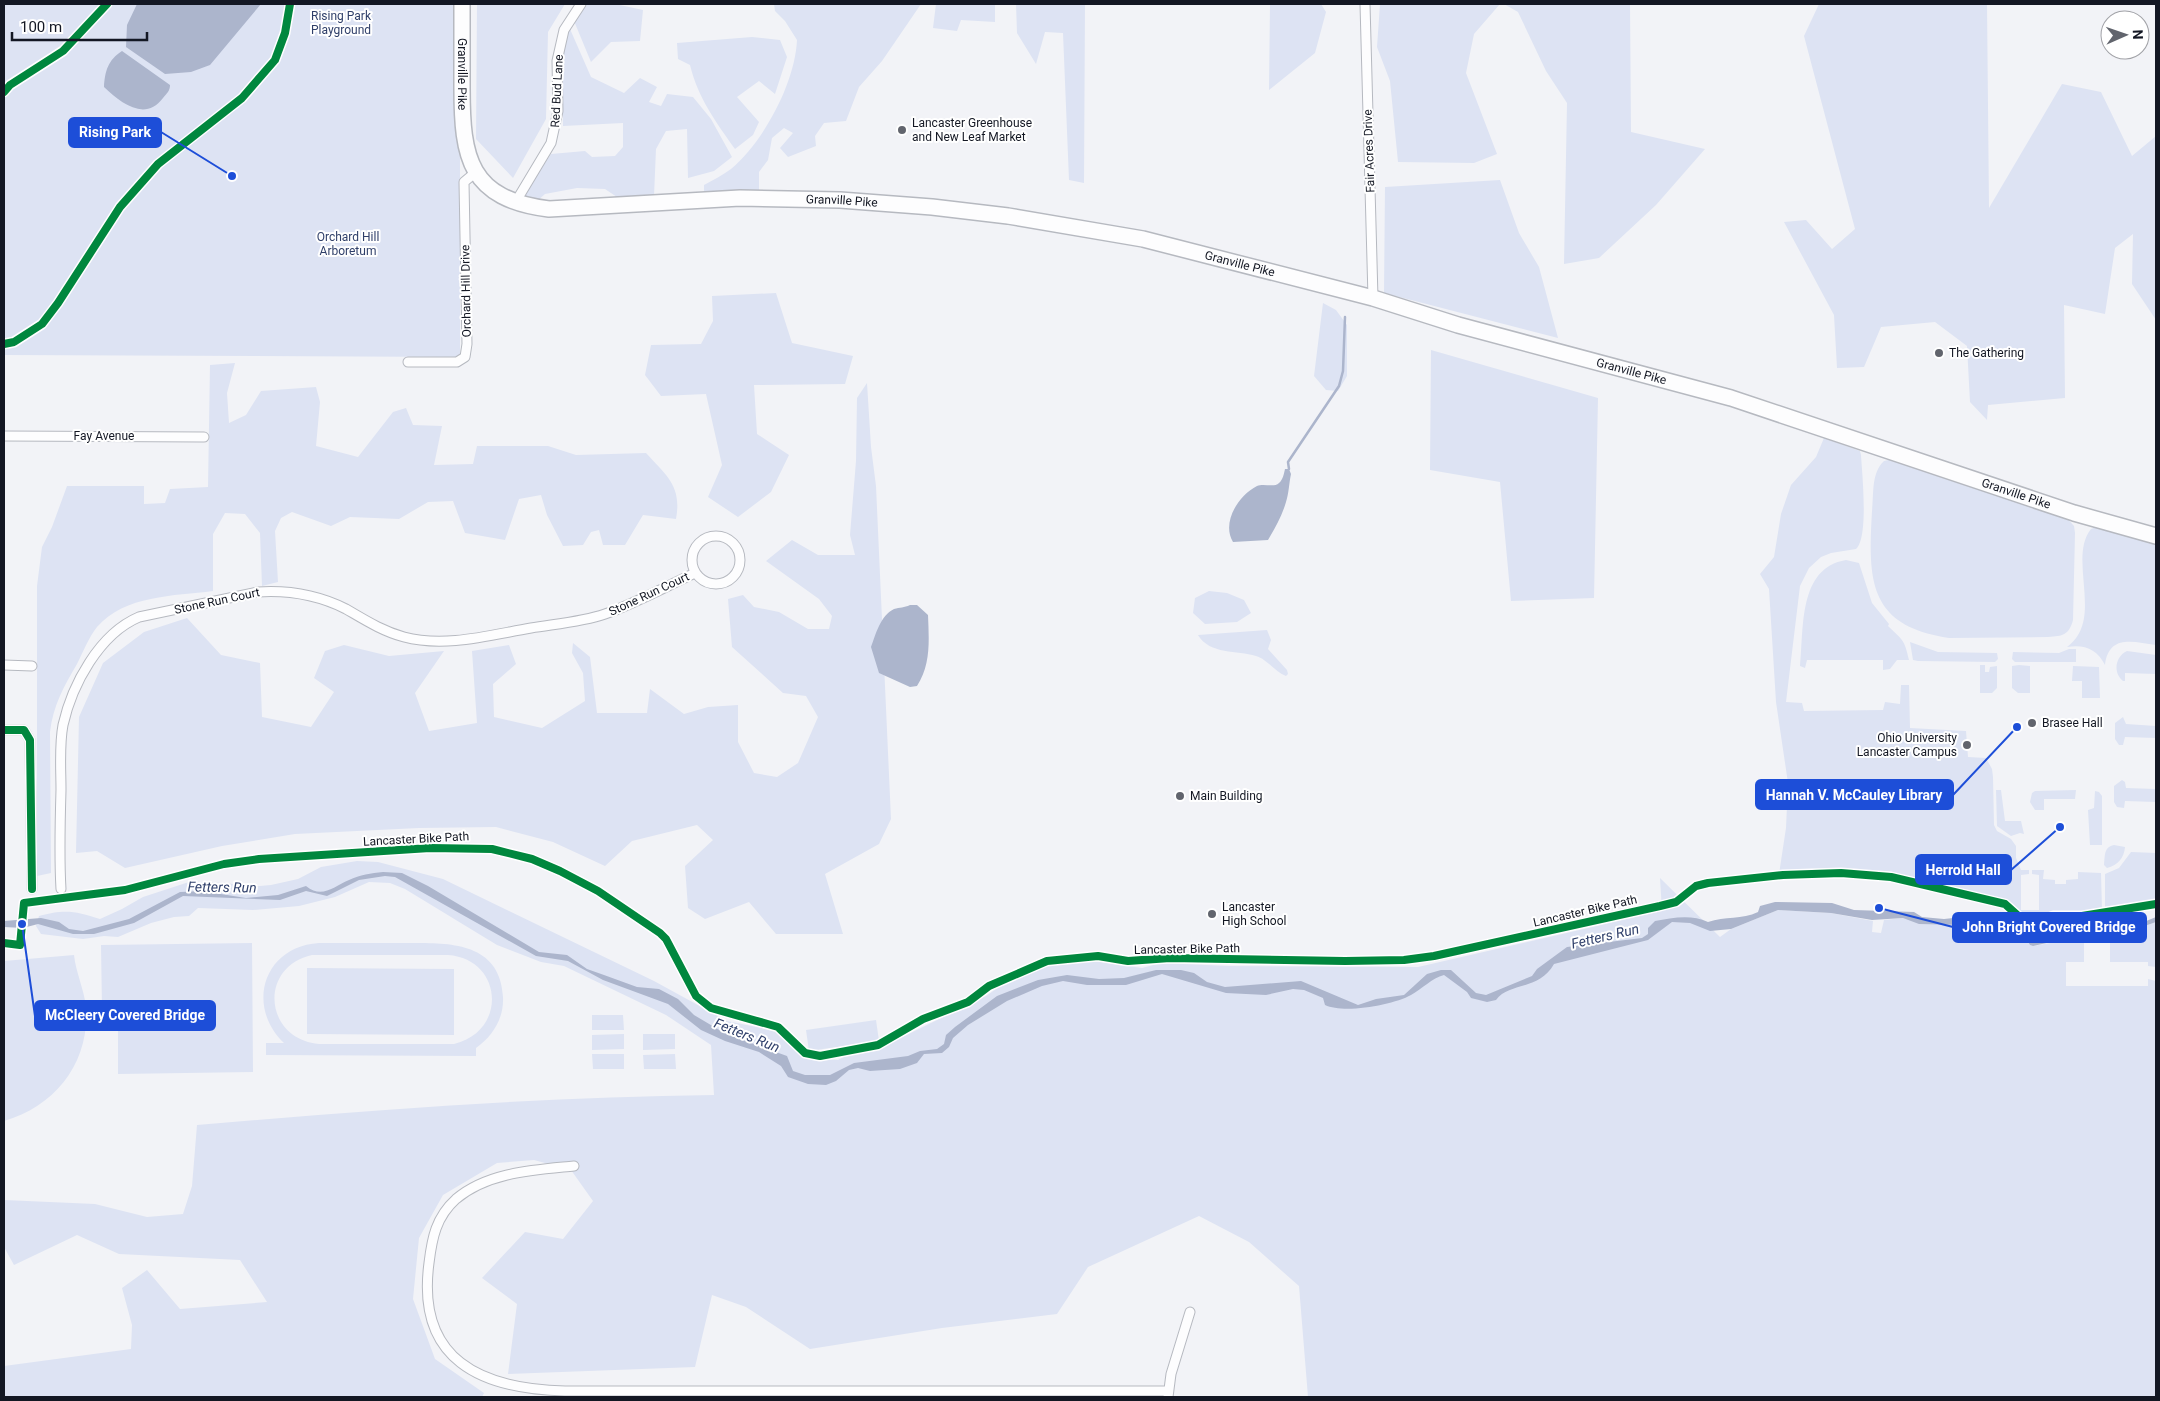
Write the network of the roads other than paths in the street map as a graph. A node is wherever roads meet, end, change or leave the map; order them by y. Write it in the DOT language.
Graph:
graph roads {
  1 [pos="462,4"];
  2 [pos="581,4"];
  3 [pos="1365,4"];
  4 [pos="476,172"];
  5 [pos="515,203"];
  6 [pos="1373,298"];
  7 [pos="408,362"];
  8 [pos="4,436"];
  9 [pos="204,437"];
  10 [pos="2156,536"];
  11 [pos="695,573"];
  12 [pos="4,665"];
  13 [pos="32,666"];
  14 [pos="4,730"];
  15 [pos="32,889"];
  16 [pos="61,889"];
  17 [pos="574,1166"];
  18 [pos="1190,1312"];
  19 [pos="1168,1394"];
  20 [pos="862,1395"];
  1 -- 4 [label="highway, Granville Pike"];
  2 -- 5 [label="street, Red Bud Lane"];
  3 -- 6 [label="street, Fair Acres Drive"];
  4 -- 5 [label="highway, Granville Pike"];
  4 -- 7 [label="street, Orchard Hill Drive"];
  5 -- 6 [label="highway, Granville Pike"];
  6 -- 10 [label="highway, Granville Pike"];
  8 -- 9 [label="street, Fay Avenue"];
  11 -- 11 [label="street, Stone Run Court"];
  11 -- 16 [label="street, Stone Run Court"];
  12 -- 13 [label="street"];
  14 -- 15 [label="street"];
  17 -- 20 [label="street"];
  18 -- 19 [label="street"];
  19 -- 20 [label="street"];
}
